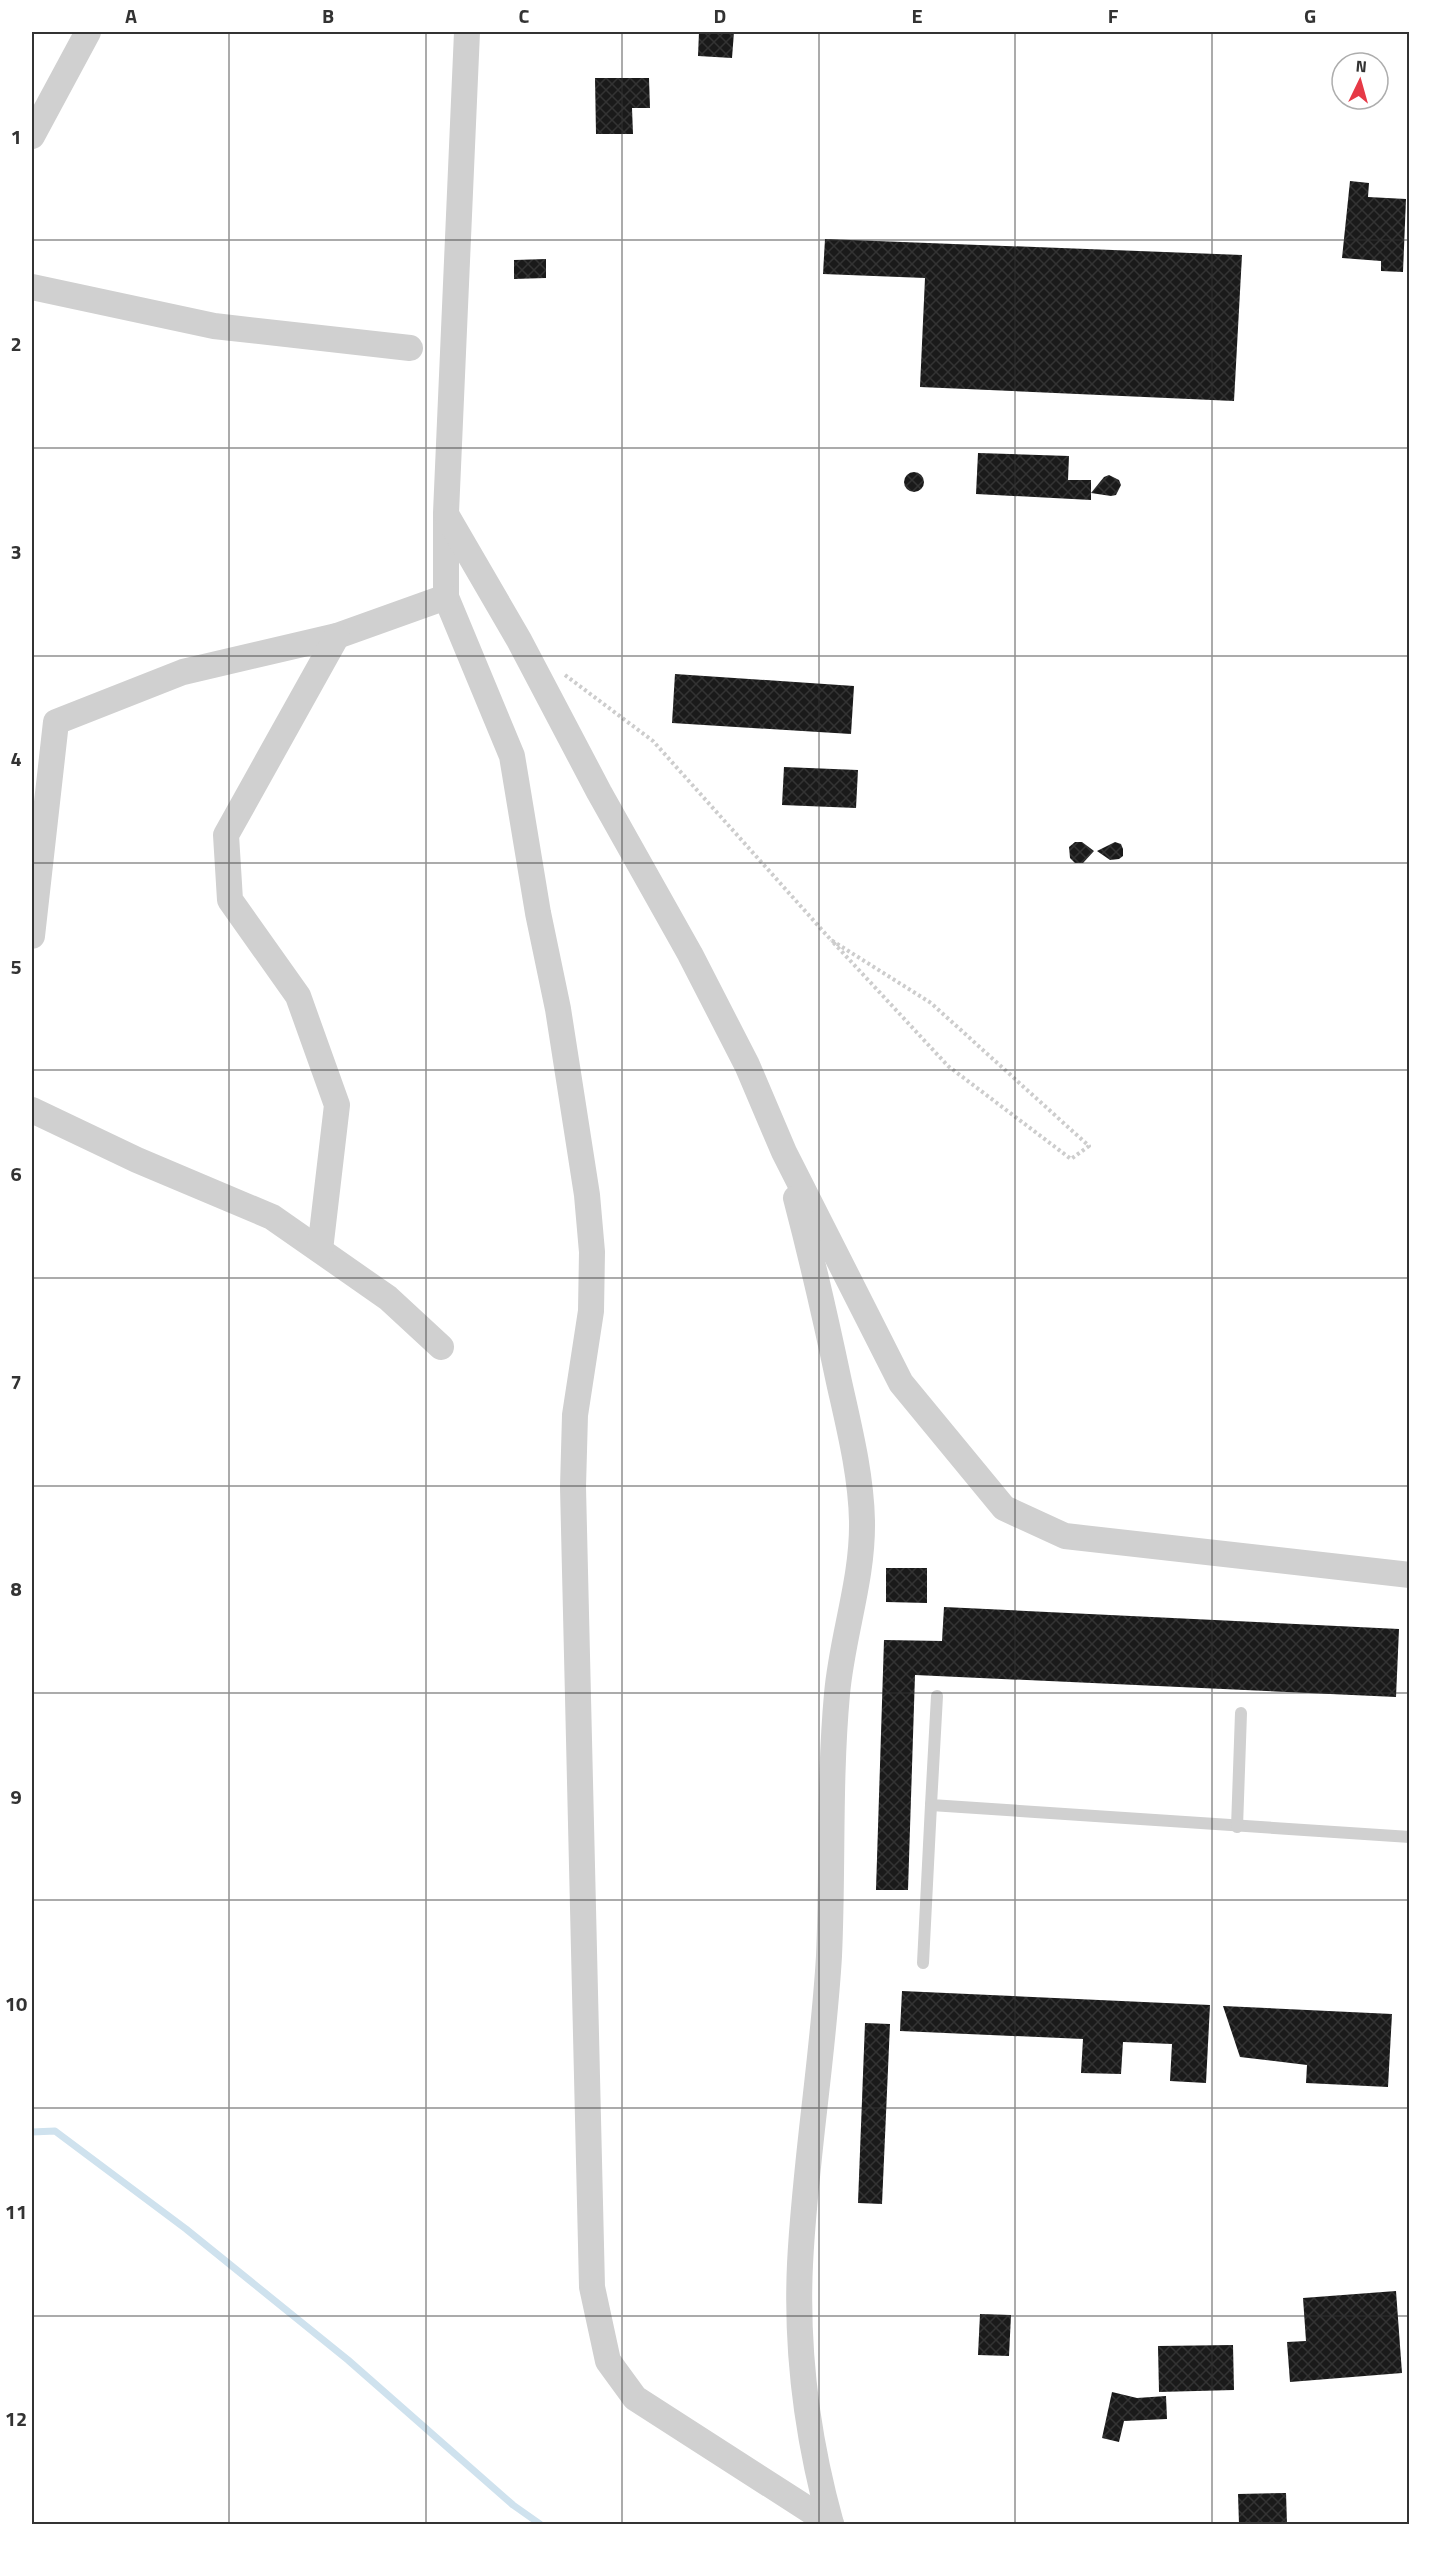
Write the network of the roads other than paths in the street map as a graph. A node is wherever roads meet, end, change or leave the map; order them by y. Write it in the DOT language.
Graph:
graph roads {
  1 [pos="88,32"];
  2 [pos="467,32"];
  3 [pos="32,136"];
  4 [pos="32,286"];
  5 [pos="410,348"];
  6 [pos="446,513"];
  7 [pos="446,597"];
  8 [pos="337,636"];
  9 [pos="32,936"];
  10 [pos="32,1110"];
  11 [pos="784,1152"];
  12 [pos="320,1250"];
  13 [pos="441,1347"];
  14 [pos="1410,1575"];
  15 [pos="937,1696"];
  16 [pos="1241,1713"];
  17 [pos="931,1805"];
  18 [pos="1237,1827"];
  19 [pos="1410,1837"];
  20 [pos="923,1963"];
  21 [pos="831,2524"];
  1 -- 3 [label="street"];
  2 -- 6 [label="street"];
  4 -- 5 [label="street"];
  6 -- 7 [label="street"];
  6 -- 11 [label="street"];
  7 -- 8 [label="street"];
  7 -- 21 [label="street"];
  8 -- 9 [label="street"];
  8 -- 12 [label="street"];
  10 -- 12 [label="street"];
  11 -- 14 [label="street"];
  11 -- 21 [label="street"];
  12 -- 13 [label="street"];
  15 -- 17 [label="lane"];
  16 -- 18 [label="lane"];
  17 -- 18 [label="lane"];
  17 -- 20 [label="lane"];
  18 -- 19 [label="lane"];
}
